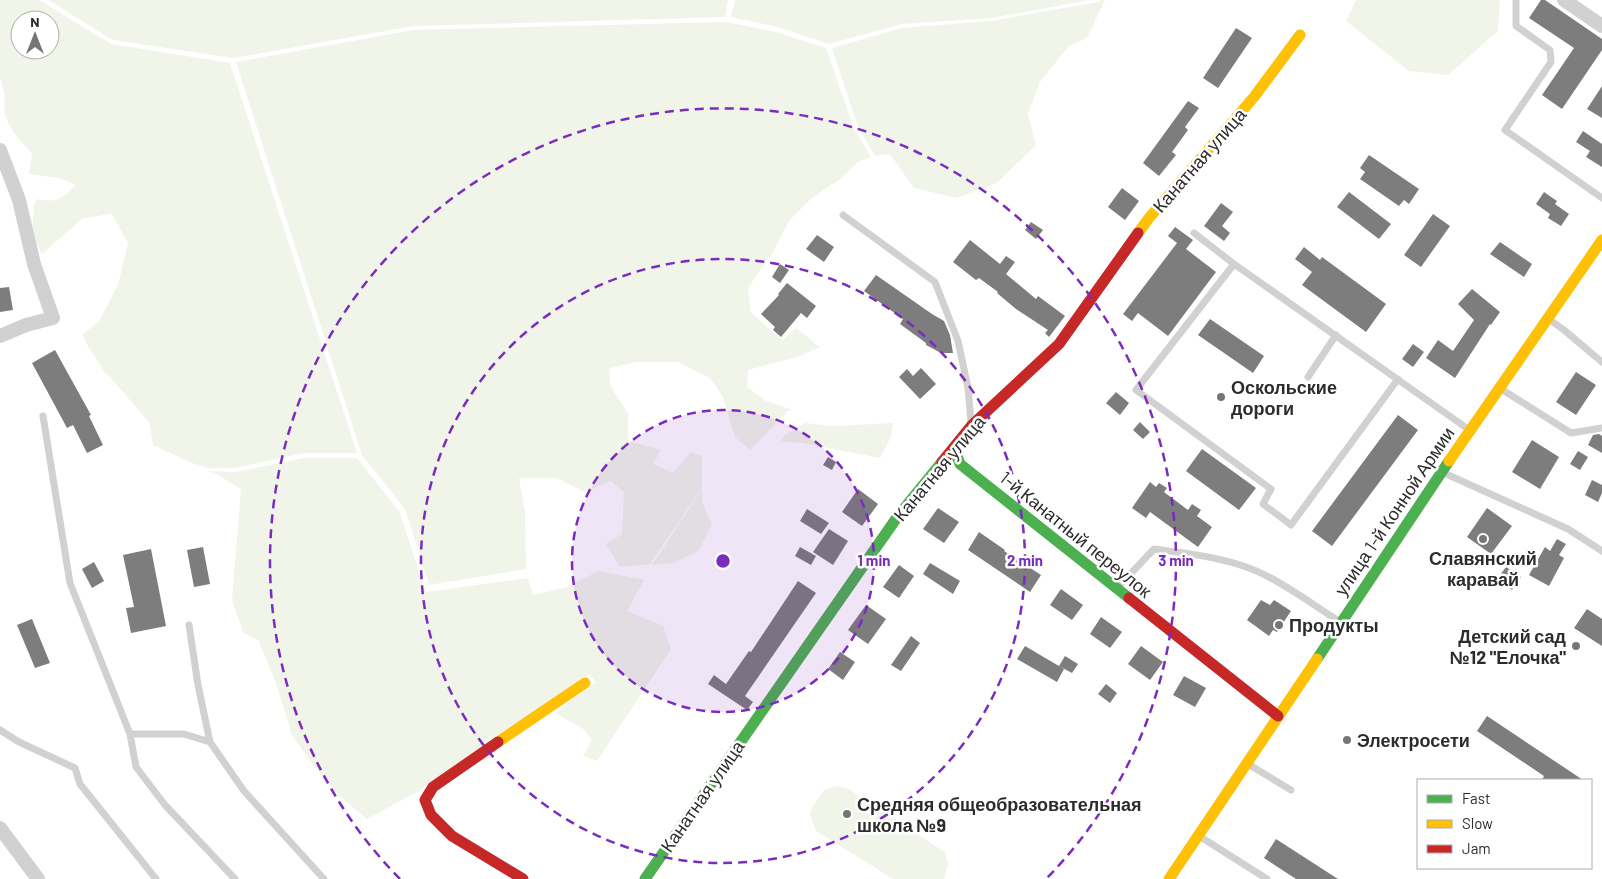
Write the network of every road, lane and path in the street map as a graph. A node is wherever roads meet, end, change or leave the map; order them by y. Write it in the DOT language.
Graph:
graph roads {
  1 [pos="1516,0"];
  2 [pos="1564,0"];
  3 [pos="1602,26"];
  4 [pos="1300,35"];
  5 [pos="0,150"];
  6 [pos="1602,198"];
  7 [pos="843,215"];
  8 [pos="1194,233"];
  9 [pos="1602,240"];
  10 [pos="1234,264"];
  11 [pos="1546,318"];
  12 [pos="1336,335"];
  13 [pos="0,336"];
  14 [pos="1602,362"];
  15 [pos="1308,378"];
  16 [pos="1398,378"];
  17 [pos="1499,388"];
  18 [pos="44,416"];
  19 [pos="972,425"];
  20 [pos="1602,428"];
  21 [pos="1470,430"];
  22 [pos="954,448"];
  23 [pos="1442,472"];
  24 [pos="1602,551"];
  25 [pos="1116,589"];
  26 [pos="1340,622"];
  27 [pos="189,625"];
  28 [pos="585,683"];
  29 [pos="1278,716"];
  30 [pos="0,730"];
  31 [pos="130,734"];
  32 [pos="210,742"];
  33 [pos="1248,764"];
  34 [pos="1291,790"];
  35 [pos="0,828"];
  36 [pos="1198,836"];
  37 [pos="38,879"];
  38 [pos="156,879"];
  39 [pos="236,879"];
  40 [pos="324,879"];
  41 [pos="523,879"];
  42 [pos="645,879"];
  43 [pos="1169,879"];
  44 [pos="1267,879"];
  1 -- 6 [label="lane"];
  2 -- 3 [label="street"];
  4 -- 19 [label="street, Канатная улица"];
  5 -- 13 [label="street"];
  7 -- 19 [label="lane"];
  8 -- 10 [label="lane"];
  9 -- 11 [label="street, улица 1-й Конной Армии"];
  10 -- 12 [label="lane"];
  10 -- 16 [label="lane"];
  11 -- 14 [label="lane"];
  11 -- 17 [label="street, улица 1-й Конной Армии"];
  12 -- 15 [label="lane"];
  12 -- 16 [label="lane"];
  16 -- 21 [label="lane"];
  17 -- 20 [label="lane"];
  17 -- 21 [label="street, улица 1-й Конной Армии"];
  18 -- 31 [label="lane"];
  19 -- 22 [label="street, Канатная улица"];
  21 -- 23 [label="street, улица 1-й Конной Армии"];
  22 -- 25 [label="street, 1-й Канатный переулок"];
  22 -- 42 [label="street, Канатная улица"];
  23 -- 24 [label="lane"];
  23 -- 26 [label="street, улица 1-й Конной Армии"];
  25 -- 26 [label="lane"];
  25 -- 29 [label="street, 1-й Канатный переулок"];
  26 -- 29 [label="street, улица 1-й Конной Армии"];
  27 -- 32 [label="lane"];
  28 -- 41 [label="street"];
  29 -- 33 [label="street, улица 1-й Конной Армии"];
  30 -- 38 [label="lane"];
  31 -- 32 [label="lane"];
  31 -- 39 [label="lane"];
  32 -- 40 [label="lane"];
  33 -- 34 [label="lane"];
  33 -- 36 [label="street, улица 1-й Конной Армии"];
  35 -- 37 [label="street"];
  36 -- 43 [label="street, улица 1-й Конной Армии"];
  36 -- 44 [label="lane"];
}
